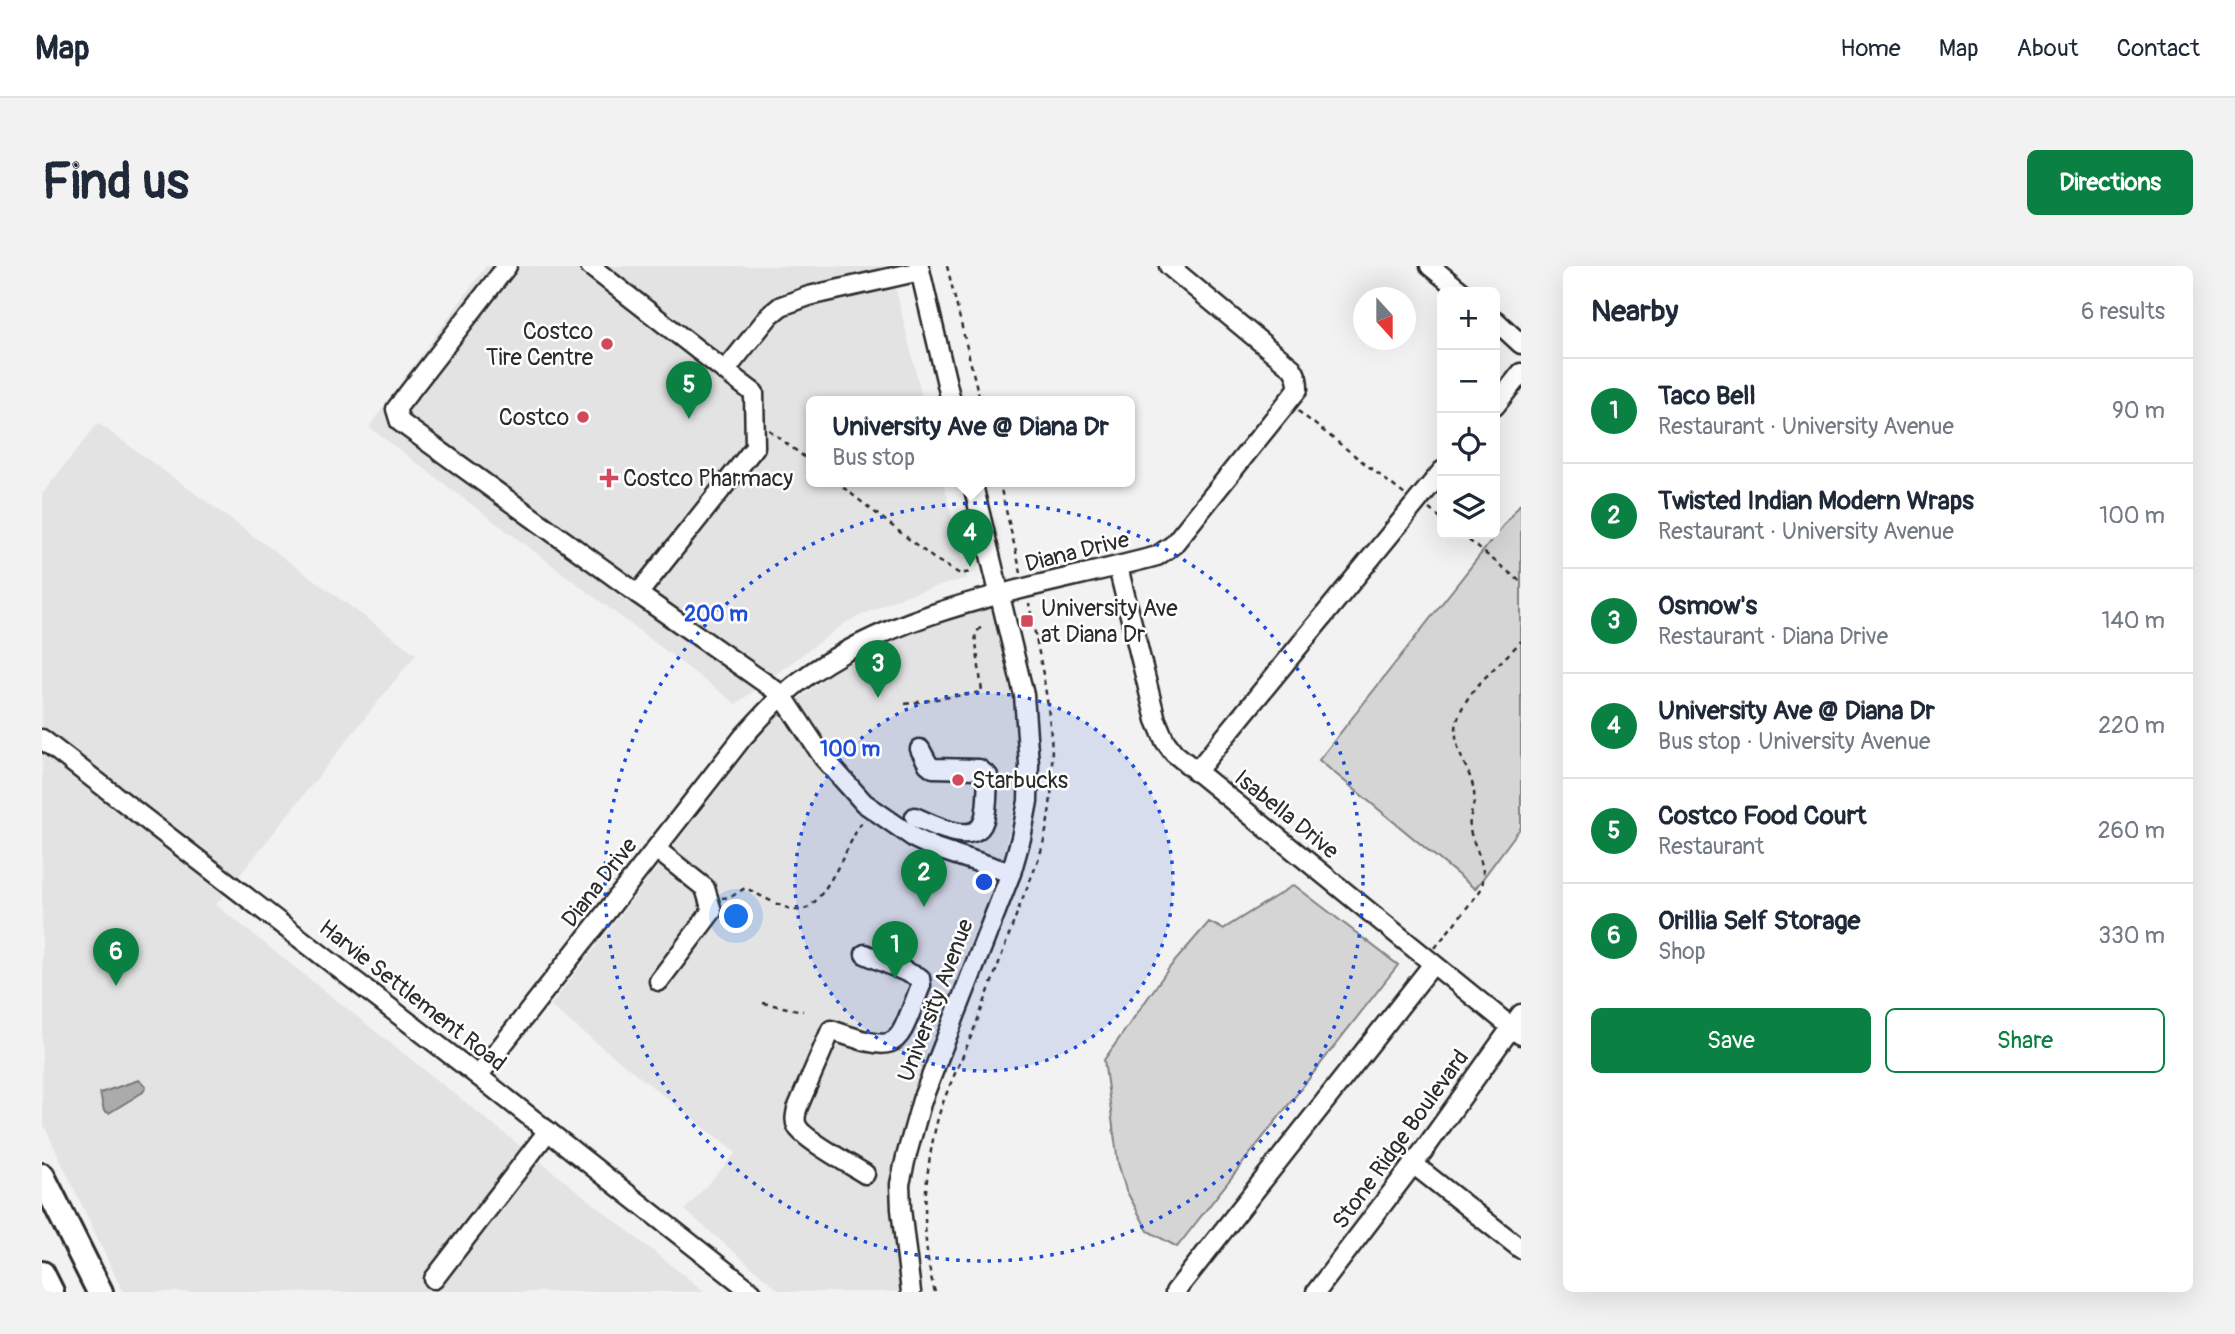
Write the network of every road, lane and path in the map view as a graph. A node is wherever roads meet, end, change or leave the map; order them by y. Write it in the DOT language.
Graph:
graph roads {
  1 [pos="507,266"];
  2 [pos="590,266"];
  3 [pos="947,266"];
  4 [pos="1169,266"];
  5 [pos="1430,266"];
  6 [pos="920,269"];
  7 [pos="1456,287"];
  8 [pos="1500,325"];
  9 [pos="1521,344"];
  10 [pos="725,371"];
  11 [pos="1521,373"];
  12 [pos="950,396"];
  13 [pos="979,396"];
  14 [pos="1500,400"];
  15 [pos="1287,403"];
  16 [pos="754,428"];
  17 [pos="806,458"];
  18 [pos="1438,476"];
  19 [pos="843,487"];
  20 [pos="973,487"];
  21 [pos="1416,503"];
  22 [pos="1437,515"];
  23 [pos="1467,539"];
  24 [pos="1118,566"];
  25 [pos="970,572"];
  26 [pos="1521,582"];
  27 [pos="638,594"];
  28 [pos="1000,595"];
  29 [pos="982,626"];
  30 [pos="1521,640"];
  31 [pos="782,695"];
  32 [pos="905,704"];
  33 [pos="42,739"];
  34 [pos="920,749"];
  35 [pos="1196,772"];
  36 [pos="875,811"];
  37 [pos="915,817"];
  38 [pos="656,849"];
  39 [pos="1011,873"];
  40 [pos="710,900"];
  41 [pos="865,954"];
  42 [pos="1430,961"];
  43 [pos="659,981"];
  44 [pos="762,1003"];
  45 [pos="803,1011"];
  46 [pos="1518,1025"];
  47 [pos="478,1076"];
  48 [pos="548,1131"];
  49 [pos="1413,1164"];
  50 [pos="865,1174"];
  51 [pos="42,1176"];
  52 [pos="1521,1249"];
  53 [pos="42,1274"];
  54 [pos="433,1279"];
  55 [pos="51,1292"];
  56 [pos="100,1292"];
  57 [pos="752,1292"];
  58 [pos="911,1292"];
  59 [pos="1175,1292"];
  60 [pos="1316,1292"];
  1 -- 27 [label="street"];
  2 -- 10 [label="street"];
  3 -- 13 [label="path"];
  4 -- 15 [label="street, Diana Drive"];
  5 -- 7 [label="street"];
  6 -- 10 [label="street"];
  6 -- 12 [label="street"];
  8 -- 9 [label="street"];
  10 -- 16 [label="street"];
  11 -- 14 [label="street"];
  15 -- 21 [label="path"];
  15 -- 24 [label="street, Diana Drive"];
  16 -- 17 [label="path"];
  16 -- 27 [label="street"];
  18 -- 21 [label="street"];
  19 -- 25 [label="path"];
  20 -- 28 [label="street, University Avenue"];
  21 -- 22 [label="path"];
  21 -- 35 [label="street"];
  23 -- 26 [label="path"];
  24 -- 28 [label="street, Diana Drive"];
  24 -- 35 [label="street, Isabella Drive"];
  27 -- 31 [label="street"];
  28 -- 31 [label="street, Diana Drive"];
  28 -- 39 [label="street, University Avenue"];
  29 -- 32 [label="path"];
  30 -- 42 [label="path"];
  31 -- 36 [label="street"];
  31 -- 38 [label="street, Diana Drive"];
  33 -- 47 [label="street, Harvie Settlement Road"];
  34 -- 37 [label="street"];
  35 -- 42 [label="street, Isabella Drive"];
  36 -- 39 [label="street"];
  36 -- 40 [label="path"];
  38 -- 40 [label="street"];
  38 -- 47 [label="street, Diana Drive"];
  39 -- 58 [label="street, University Avenue"];
  40 -- 43 [label="street"];
  41 -- 50 [label="street"];
  42 -- 46 [label="street, Isabella Drive"];
  42 -- 59 [label="street"];
  44 -- 45 [label="path"];
  46 -- 49 [label="street, Stone Ridge Boulevard"];
  47 -- 48 [label="street, Harvie Settlement Road"];
  48 -- 54 [label="street"];
  48 -- 57 [label="street, Harvie Settlement Road"];
  49 -- 52 [label="street"];
  49 -- 60 [label="street, Stone Ridge Boulevard"];
  51 -- 56 [label="highway"];
  53 -- 55 [label="highway"];
}
